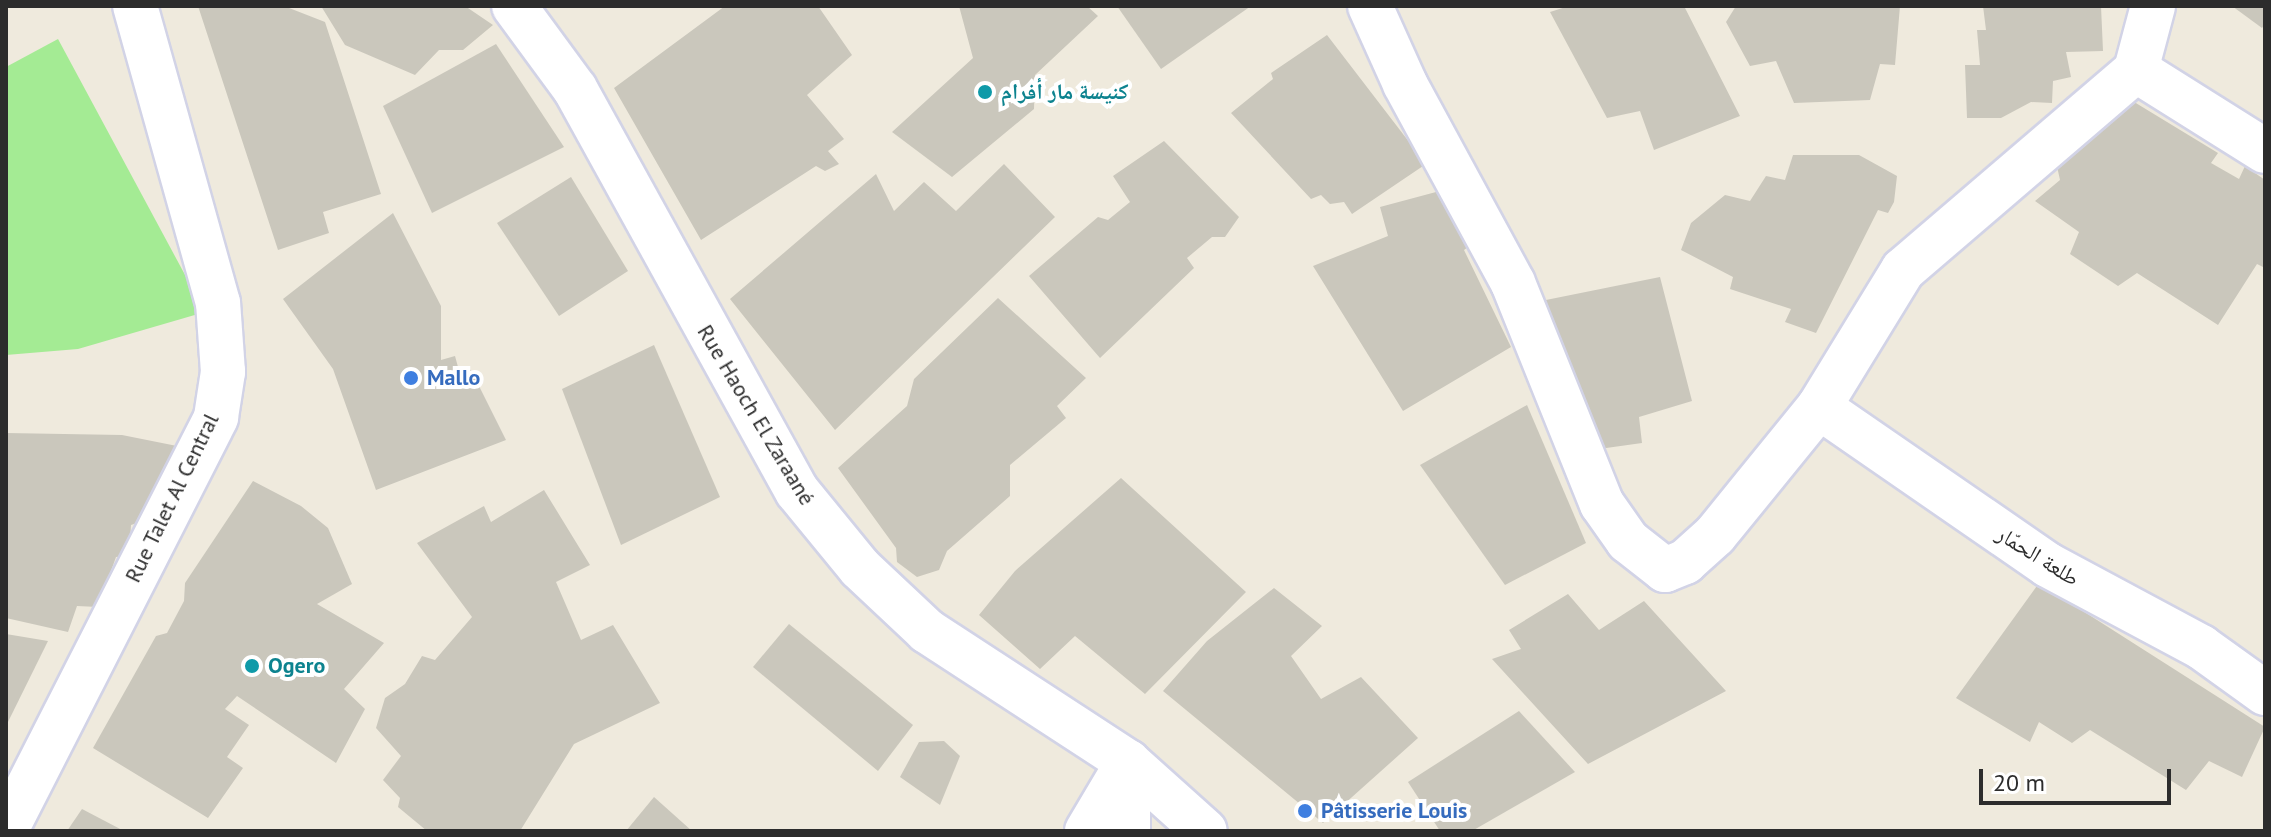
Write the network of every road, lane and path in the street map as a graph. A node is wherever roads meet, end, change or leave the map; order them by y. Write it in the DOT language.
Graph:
graph roads {
  1 [pos="135,6"];
  2 [pos="514,6"];
  3 [pos="1370,6"];
  4 [pos="2153,6"];
  5 [pos="2136,70"];
  6 [pos="2265,151"];
  7 [pos="1819,407"];
  8 [pos="2265,693"];
  9 [pos="1128,762"];
  10 [pos="6,830"];
  11 [pos="1087,831"];
  12 [pos="1128,831"];
  13 [pos="1205,831"];
  1 -- 10 [label="street, Rue Talet Al Central"];
  2 -- 9 [label="street, Rue Haoch El Zaraané"];
  3 -- 7 [label="street"];
  4 -- 5 [label="street"];
  5 -- 6 [label="street"];
  5 -- 7 [label="street"];
  7 -- 8 [label="street, طلعة الحمّار"];
  9 -- 11 [label="street"];
  9 -- 12 [label="street"];
  9 -- 13 [label="street, Rue Haoch El Zaraané"];
}
